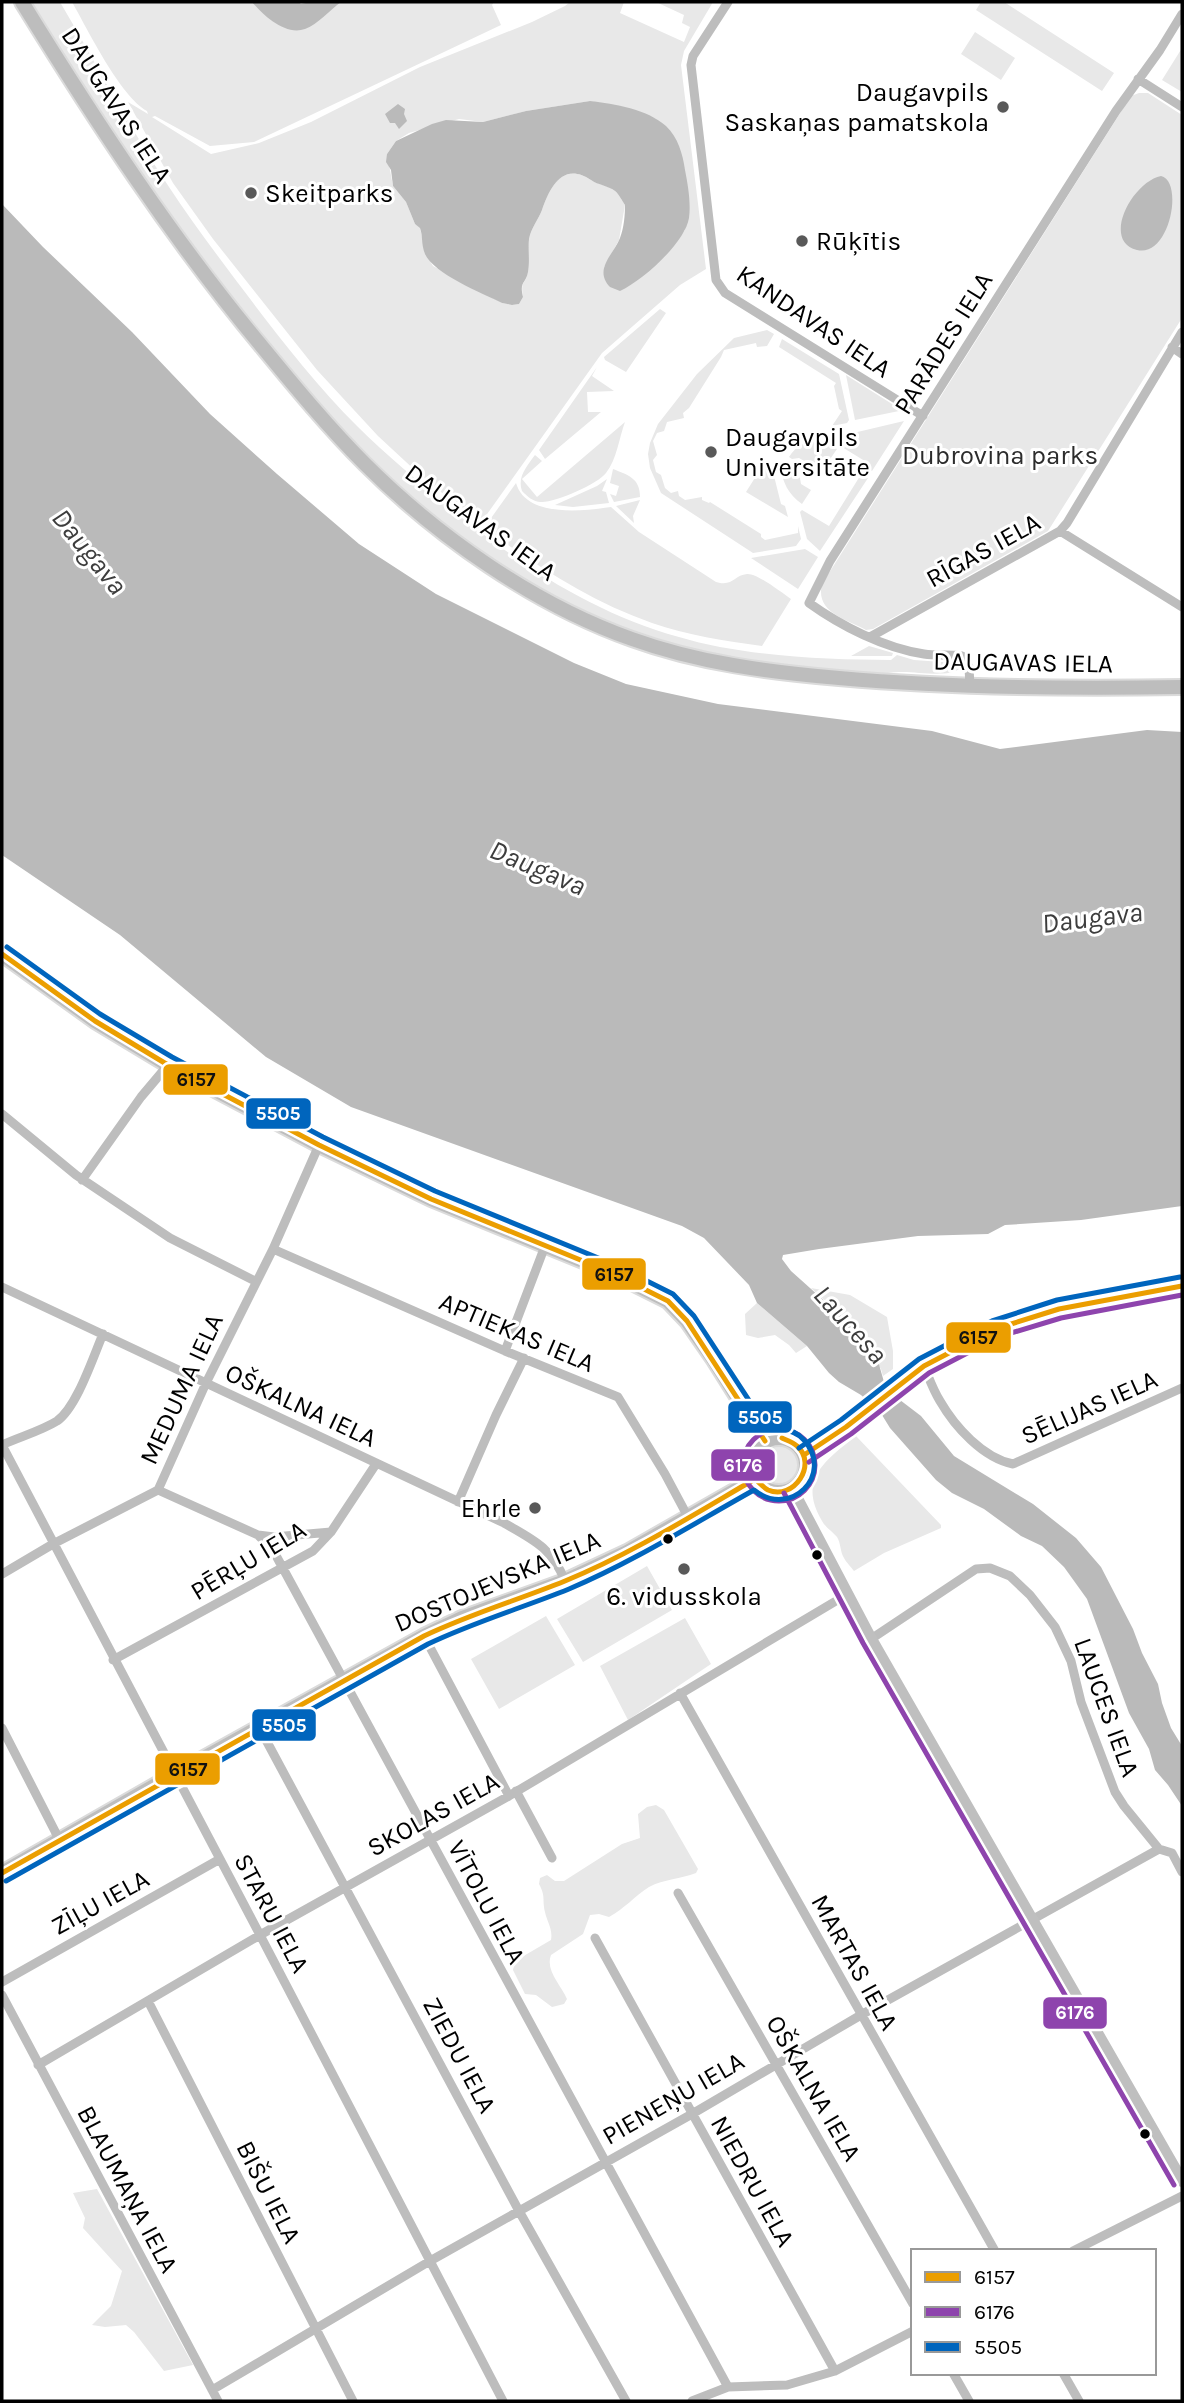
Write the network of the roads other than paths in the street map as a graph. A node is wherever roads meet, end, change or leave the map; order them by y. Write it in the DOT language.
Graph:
graph roads {
  1 [pos="22,2"];
  2 [pos="728,2"];
  3 [pos="1182,13"];
  4 [pos="1138,79"];
  5 [pos="1182,107"];
  6 [pos="1182,332"];
  7 [pos="1172,347"];
  8 [pos="1182,354"];
  9 [pos="923,416"];
  10 [pos="1060,531"];
  11 [pos="1182,607"];
  12 [pos="870,637"];
  13 [pos="970,687"];
  14 [pos="1182,687"];
  15 [pos="2,954"];
  16 [pos="168,1065"];
  17 [pos="2,1114"];
  18 [pos="319,1145"];
  19 [pos="82,1180"];
  20 [pos="545,1245"];
  21 [pos="272,1249"];
  22 [pos="255,1281"];
  23 [pos="1182,1286"];
  24 [pos="2,1287"];
  25 [pos="103,1334"];
  26 [pos="505,1352"];
  27 [pos="524,1358"];
  28 [pos="924,1366"];
  29 [pos="205,1383"];
  30 [pos="1182,1388"];
  31 [pos="765,1441"];
  32 [pos="2,1445"];
  33 [pos="804,1455"];
  34 [pos="376,1464"];
  35 [pos="755,1479"];
  36 [pos="792,1489"];
  37 [pos="159,1490"];
  38 [pos="458,1502"];
  39 [pos="688,1517"];
  40 [pos="331,1532"];
  41 [pos="258,1535"];
  42 [pos="53,1544"];
  43 [pos="283,1569"];
  44 [pos="2,1574"];
  45 [pos="565,1581"];
  46 [pos="846,1595"];
  47 [pos="424,1636"];
  48 [pos="871,1639"];
  49 [pos="113,1660"];
  50 [pos="342,1681"];
  51 [pos="680,1693"];
  52 [pos="259,1727"];
  53 [pos="2,1728"];
  54 [pos="175,1773"];
  55 [pos="512,1793"];
  56 [pos="430,1840"];
  57 [pos="60,1841"];
  58 [pos="1159,1849"];
  59 [pos="552,1858"];
  60 [pos="220,1859"];
  61 [pos="1182,1872"];
  62 [pos="2,1873"];
  63 [pos="346,1887"];
  64 [pos="678,1893"];
  65 [pos="1032,1919"];
  66 [pos="260,1935"];
  67 [pos="595,1938"];
  68 [pos="2,1982"];
  69 [pos="2,1995"];
  70 [pos="148,2001"];
  71 [pos="861,2015"];
  72 [pos="776,2063"];
  73 [pos="38,2065"];
  74 [pos="692,2114"];
  75 [pos="603,2162"];
  76 [pos="1182,2180"];
  77 [pos="1182,2196"];
  78 [pos="519,2211"];
  79 [pos="994,2249"];
  80 [pos="1077,2249"];
  81 [pos="430,2261"];
  82 [pos="911,2300"];
  83 [pos="315,2329"];
  84 [pos="911,2332"];
  85 [pos="835,2371"];
  86 [pos="954,2375"];
  87 [pos="1064,2375"];
  88 [pos="728,2387"];
  89 [pos="212,2390"];
  90 [pos="218,2401"];
  91 [pos="353,2401"];
  92 [pos="503,2401"];
  93 [pos="626,2401"];
  94 [pos="692,2401"];
  95 [pos="969,2401"];
  96 [pos="1079,2401"];
  1 -- 13 [label="main road, DAUGAVAS IELA"];
  2 -- 9 [label="street, KANDAVAS IELA"];
  3 -- 4 [label="street, PARĀDES IELA"];
  4 -- 5 [label="street"];
  4 -- 9 [label="street, PARĀDES IELA"];
  6 -- 7 [label="street, RĪGAS IELA"];
  7 -- 8 [label="street"];
  7 -- 10 [label="street, RĪGAS IELA"];
  9 -- 12 [label="street, PARĀDES IELA"];
  10 -- 11 [label="street"];
  10 -- 12 [label="street, RĪGAS IELA"];
  12 -- 13 [label="street, PARĀDES IELA"];
  13 -- 14 [label="main road, DAUGAVAS IELA"];
  15 -- 16 [label="main road"];
  16 -- 18 [label="main road"];
  16 -- 19 [label="street"];
  17 -- 19 [label="street"];
  18 -- 20 [label="main road"];
  18 -- 21 [label="street, MEDUMA IELA"];
  19 -- 22 [label="street"];
  20 -- 26 [label="street"];
  20 -- 31 [label="main road"];
  21 -- 22 [label="street, MEDUMA IELA"];
  21 -- 26 [label="street, APTIEKAS IELA"];
  22 -- 29 [label="street, MEDUMA IELA"];
  23 -- 28 [label="main road"];
  24 -- 25 [label="street, OŠKALNA IELA"];
  25 -- 29 [label="street, OŠKALNA IELA"];
  25 -- 32 [label="street"];
  26 -- 27 [label="street, APTIEKAS IELA"];
  27 -- 38 [label="street"];
  27 -- 39 [label="street, APTIEKAS IELA"];
  28 -- 30 [label="street, SĒLIJAS IELA"];
  28 -- 33 [label="main road"];
  29 -- 34 [label="street, OŠKALNA IELA"];
  29 -- 37 [label="street, MEDUMA IELA"];
  31 -- 33 [label="main road"];
  31 -- 35 [label="main road"];
  32 -- 42 [label="street, STARU IELA"];
  33 -- 36 [label="main road"];
  34 -- 38 [label="street, OŠKALNA IELA"];
  34 -- 40 [label="street, PĒRĻU IELA"];
  35 -- 36 [label="main road"];
  35 -- 39 [label="main road, DOSTOJEVSKA IELA"];
  36 -- 46 [label="street"];
  37 -- 41 [label="street, VĪTOLU IELA"];
  37 -- 42 [label="street, MEDUMA IELA"];
  38 -- 45 [label="street, OŠKALNA IELA"];
  39 -- 45 [label="main road, DOSTOJEVSKA IELA"];
  40 -- 41 [label="street"];
  40 -- 43 [label="street, PĒRĻU IELA"];
  41 -- 43 [label="street, VĪTOLU IELA"];
  42 -- 44 [label="street, MEDUMA IELA"];
  42 -- 49 [label="street, STARU IELA"];
  43 -- 49 [label="street, PĒRĻU IELA"];
  43 -- 50 [label="street, VĪTOLU IELA"];
  45 -- 47 [label="main road, DOSTOJEVSKA IELA"];
  46 -- 48 [label="street"];
  46 -- 51 [label="street, SKOLAS IELA"];
  47 -- 50 [label="main road, DOSTOJEVSKA IELA"];
  47 -- 55 [label="street"];
  48 -- 58 [label="street, LAUCES IELA"];
  48 -- 65 [label="street"];
  49 -- 54 [label="street, STARU IELA"];
  50 -- 52 [label="main road, DOSTOJEVSKA IELA"];
  50 -- 56 [label="street, VĪTOLU IELA"];
  51 -- 55 [label="street, SKOLAS IELA"];
  51 -- 71 [label="street, MARTAS IELA"];
  52 -- 54 [label="main road, DOSTOJEVSKA IELA"];
  52 -- 63 [label="street, ZIEDU IELA"];
  53 -- 57 [label="street"];
  54 -- 57 [label="main road, DOSTOJEVSKA IELA"];
  54 -- 60 [label="street, STARU IELA"];
  55 -- 56 [label="street, SKOLAS IELA"];
  55 -- 59 [label="street"];
  56 -- 63 [label="street, SKOLAS IELA"];
  56 -- 75 [label="street, VĪTOLU IELA"];
  57 -- 62 [label="main road, DOSTOJEVSKA IELA"];
  58 -- 61 [label="street, LAUCES IELA"];
  58 -- 65 [label="street, PIENEŅU IELA"];
  60 -- 66 [label="street, STARU IELA"];
  60 -- 68 [label="street, ZĪĻU IELA"];
  63 -- 66 [label="street, SKOLAS IELA"];
  63 -- 78 [label="street, ZIEDU IELA"];
  64 -- 72 [label="street, OŠKALNA IELA"];
  65 -- 71 [label="street, PIENEŅU IELA"];
  65 -- 76 [label="street"];
  66 -- 70 [label="street, SKOLAS IELA"];
  66 -- 81 [label="street, STARU IELA"];
  67 -- 74 [label="street, NIEDRU IELA"];
  69 -- 73 [label="street, BLAUMAŅA IELA"];
  70 -- 73 [label="street, SKOLAS IELA"];
  70 -- 83 [label="street, BIŠU IELA"];
  71 -- 72 [label="street, PIENEŅU IELA"];
  71 -- 79 [label="street, MARTAS IELA"];
  72 -- 74 [label="street, PIENEŅU IELA"];
  72 -- 82 [label="street, OŠKALNA IELA"];
  73 -- 89 [label="street, BLAUMAŅA IELA"];
  74 -- 75 [label="street, PIENEŅU IELA"];
  74 -- 85 [label="street, NIEDRU IELA"];
  75 -- 78 [label="street, PIENEŅU IELA"];
  75 -- 88 [label="street, VĪTOLU IELA"];
  77 -- 80 [label="street"];
  78 -- 81 [label="street, PIENEŅU IELA"];
  78 -- 93 [label="street, ZIEDU IELA"];
  81 -- 83 [label="street, PIENEŅU IELA"];
  81 -- 92 [label="street, STARU IELA"];
  83 -- 89 [label="street, PIENEŅU IELA"];
  83 -- 91 [label="street, BIŠU IELA"];
  84 -- 85 [label="street"];
  85 -- 88 [label="street"];
  86 -- 95 [label="street"];
  87 -- 96 [label="street"];
  88 -- 94 [label="street"];
  89 -- 90 [label="street, BLAUMAŅA IELA"];
}
